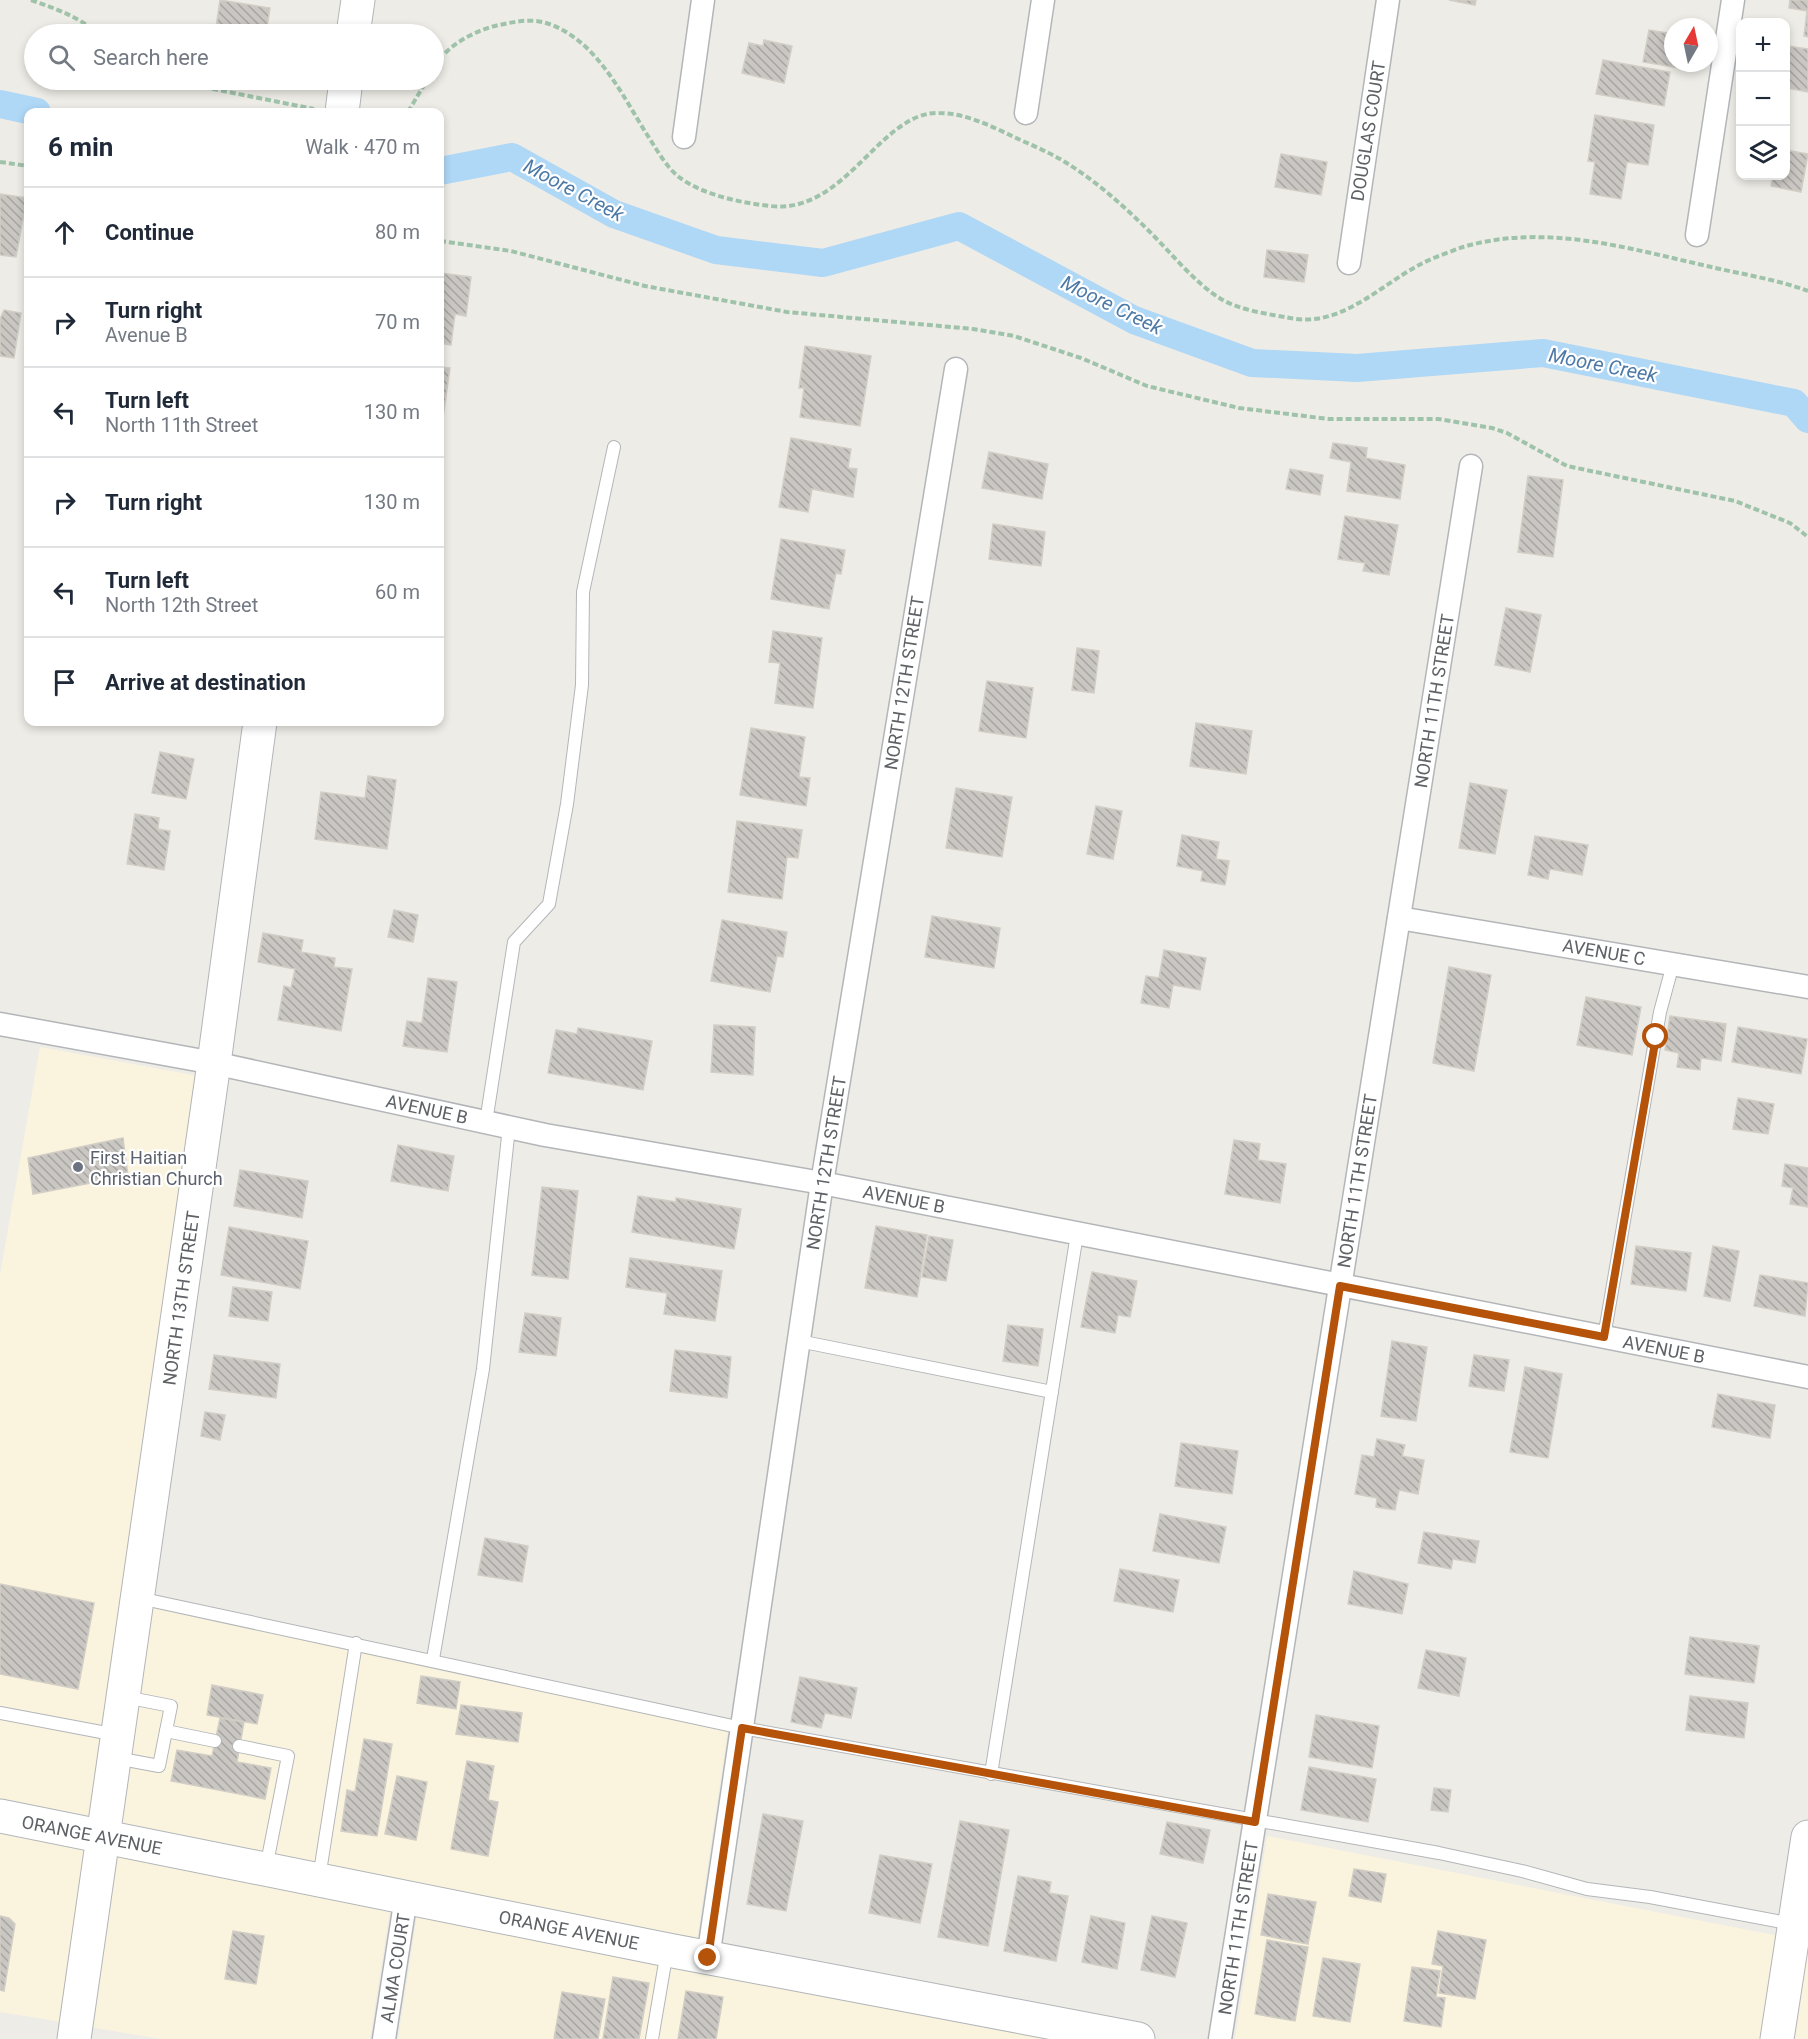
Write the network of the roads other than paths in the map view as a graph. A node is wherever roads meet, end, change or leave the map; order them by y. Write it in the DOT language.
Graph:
graph roads {
  1 [pos="358,0"];
  2 [pos="703,0"];
  3 [pos="1043,0"];
  4 [pos="1388,0"];
  5 [pos="1733,0"];
  6 [pos="354,24"];
  7 [pos="341,90"];
  8 [pos="333,108"];
  9 [pos="1026,113"];
  10 [pos="684,137"];
  11 [pos="1697,236"];
  12 [pos="1348,263"];
  13 [pos="956,369"];
  14 [pos="614,447"];
  15 [pos="1471,466"];
  16 [pos="259,726"];
  17 [pos="1399,918"];
  18 [pos="1673,964"];
  19 [pos="1808,987"];
  20 [pos="0,1024"];
  21 [pos="214,1063"];
  22 [pos="486,1122"];
  23 [pos="509,1127"];
  24 [pos="822,1183"];
  25 [pos="1077,1234"];
  26 [pos="1340,1286"];
  27 [pos="1604,1337"];
  28 [pos="799,1341"];
  29 [pos="1808,1377"];
  30 [pos="1052,1392"];
  31 [pos="138,1598"];
  32 [pos="356,1643"];
  33 [pos="433,1659"];
  34 [pos="124,1697"];
  35 [pos="0,1713"];
  36 [pos="742,1728"];
  37 [pos="166,1731"];
  38 [pos="215,1741"];
  39 [pos="117,1746"];
  40 [pos="239,1746"];
  41 [pos="991,1774"];
  42 [pos="0,1816"];
  43 [pos="1255,1822"];
  44 [pos="1808,1837"];
  45 [pos="104,1838"];
  46 [pos="266,1870"];
  47 [pos="318,1880"];
  48 [pos="406,1897"];
  49 [pos="1795,1925"];
  50 [pos="668,1950"];
  51 [pos="708,1958"];
  52 [pos="74,2039"];
  53 [pos="384,2039"];
  54 [pos="651,2039"];
  55 [pos="1138,2039"];
  56 [pos="1220,2039"];
  57 [pos="1777,2039"];
  1 -- 6 [label="street"];
  2 -- 10 [label="street"];
  3 -- 9 [label="street"];
  4 -- 12 [label="street, DOUGLAS COURT"];
  5 -- 11 [label="street"];
  7 -- 8 [label="street"];
  13 -- 24 [label="street, NORTH 12TH STREET"];
  14 -- 22 [label="lane"];
  15 -- 17 [label="street, NORTH 11TH STREET"];
  16 -- 21 [label="street, NORTH 13TH STREET"];
  17 -- 18 [label="street, AVENUE C"];
  17 -- 26 [label="street, NORTH 11TH STREET"];
  18 -- 19 [label="street, AVENUE C"];
  18 -- 27 [label="lane"];
  20 -- 21 [label="street, AVENUE B"];
  21 -- 22 [label="street, AVENUE B"];
  21 -- 31 [label="street, NORTH 13TH STREET"];
  22 -- 23 [label="street, AVENUE B"];
  23 -- 24 [label="street, AVENUE B"];
  23 -- 33 [label="lane"];
  24 -- 25 [label="street, AVENUE B"];
  24 -- 28 [label="street, NORTH 12TH STREET"];
  25 -- 26 [label="street, AVENUE B"];
  25 -- 30 [label="lane"];
  26 -- 27 [label="street, AVENUE B"];
  26 -- 43 [label="street, NORTH 11TH STREET"];
  27 -- 29 [label="street, AVENUE B"];
  28 -- 30 [label="lane"];
  28 -- 36 [label="street, NORTH 12TH STREET"];
  30 -- 41 [label="lane"];
  31 -- 32 [label="lane"];
  31 -- 34 [label="street, NORTH 13TH STREET"];
  32 -- 33 [label="lane"];
  32 -- 47 [label="lane"];
  33 -- 36 [label="lane"];
  34 -- 37 [label="lane"];
  34 -- 39 [label="street, NORTH 13TH STREET"];
  35 -- 39 [label="lane"];
  36 -- 41 [label="lane"];
  36 -- 51 [label="street, NORTH 12TH STREET"];
  37 -- 38 [label="lane"];
  37 -- 39 [label="lane"];
  39 -- 45 [label="street, NORTH 13TH STREET"];
  40 -- 46 [label="lane"];
  41 -- 43 [label="lane"];
  42 -- 45 [label="street, ORANGE AVENUE"];
  43 -- 49 [label="lane"];
  43 -- 56 [label="street, NORTH 11TH STREET"];
  44 -- 49 [label="street"];
  45 -- 46 [label="street, ORANGE AVENUE"];
  45 -- 52 [label="street, NORTH 13TH STREET"];
  46 -- 47 [label="street, ORANGE AVENUE"];
  47 -- 48 [label="street, ORANGE AVENUE"];
  48 -- 50 [label="street, ORANGE AVENUE"];
  48 -- 53 [label="street, ALMA COURT"];
  49 -- 57 [label="street"];
  50 -- 51 [label="street, ORANGE AVENUE"];
  50 -- 54 [label="lane"];
  51 -- 55 [label="street, ORANGE AVENUE"];
}
